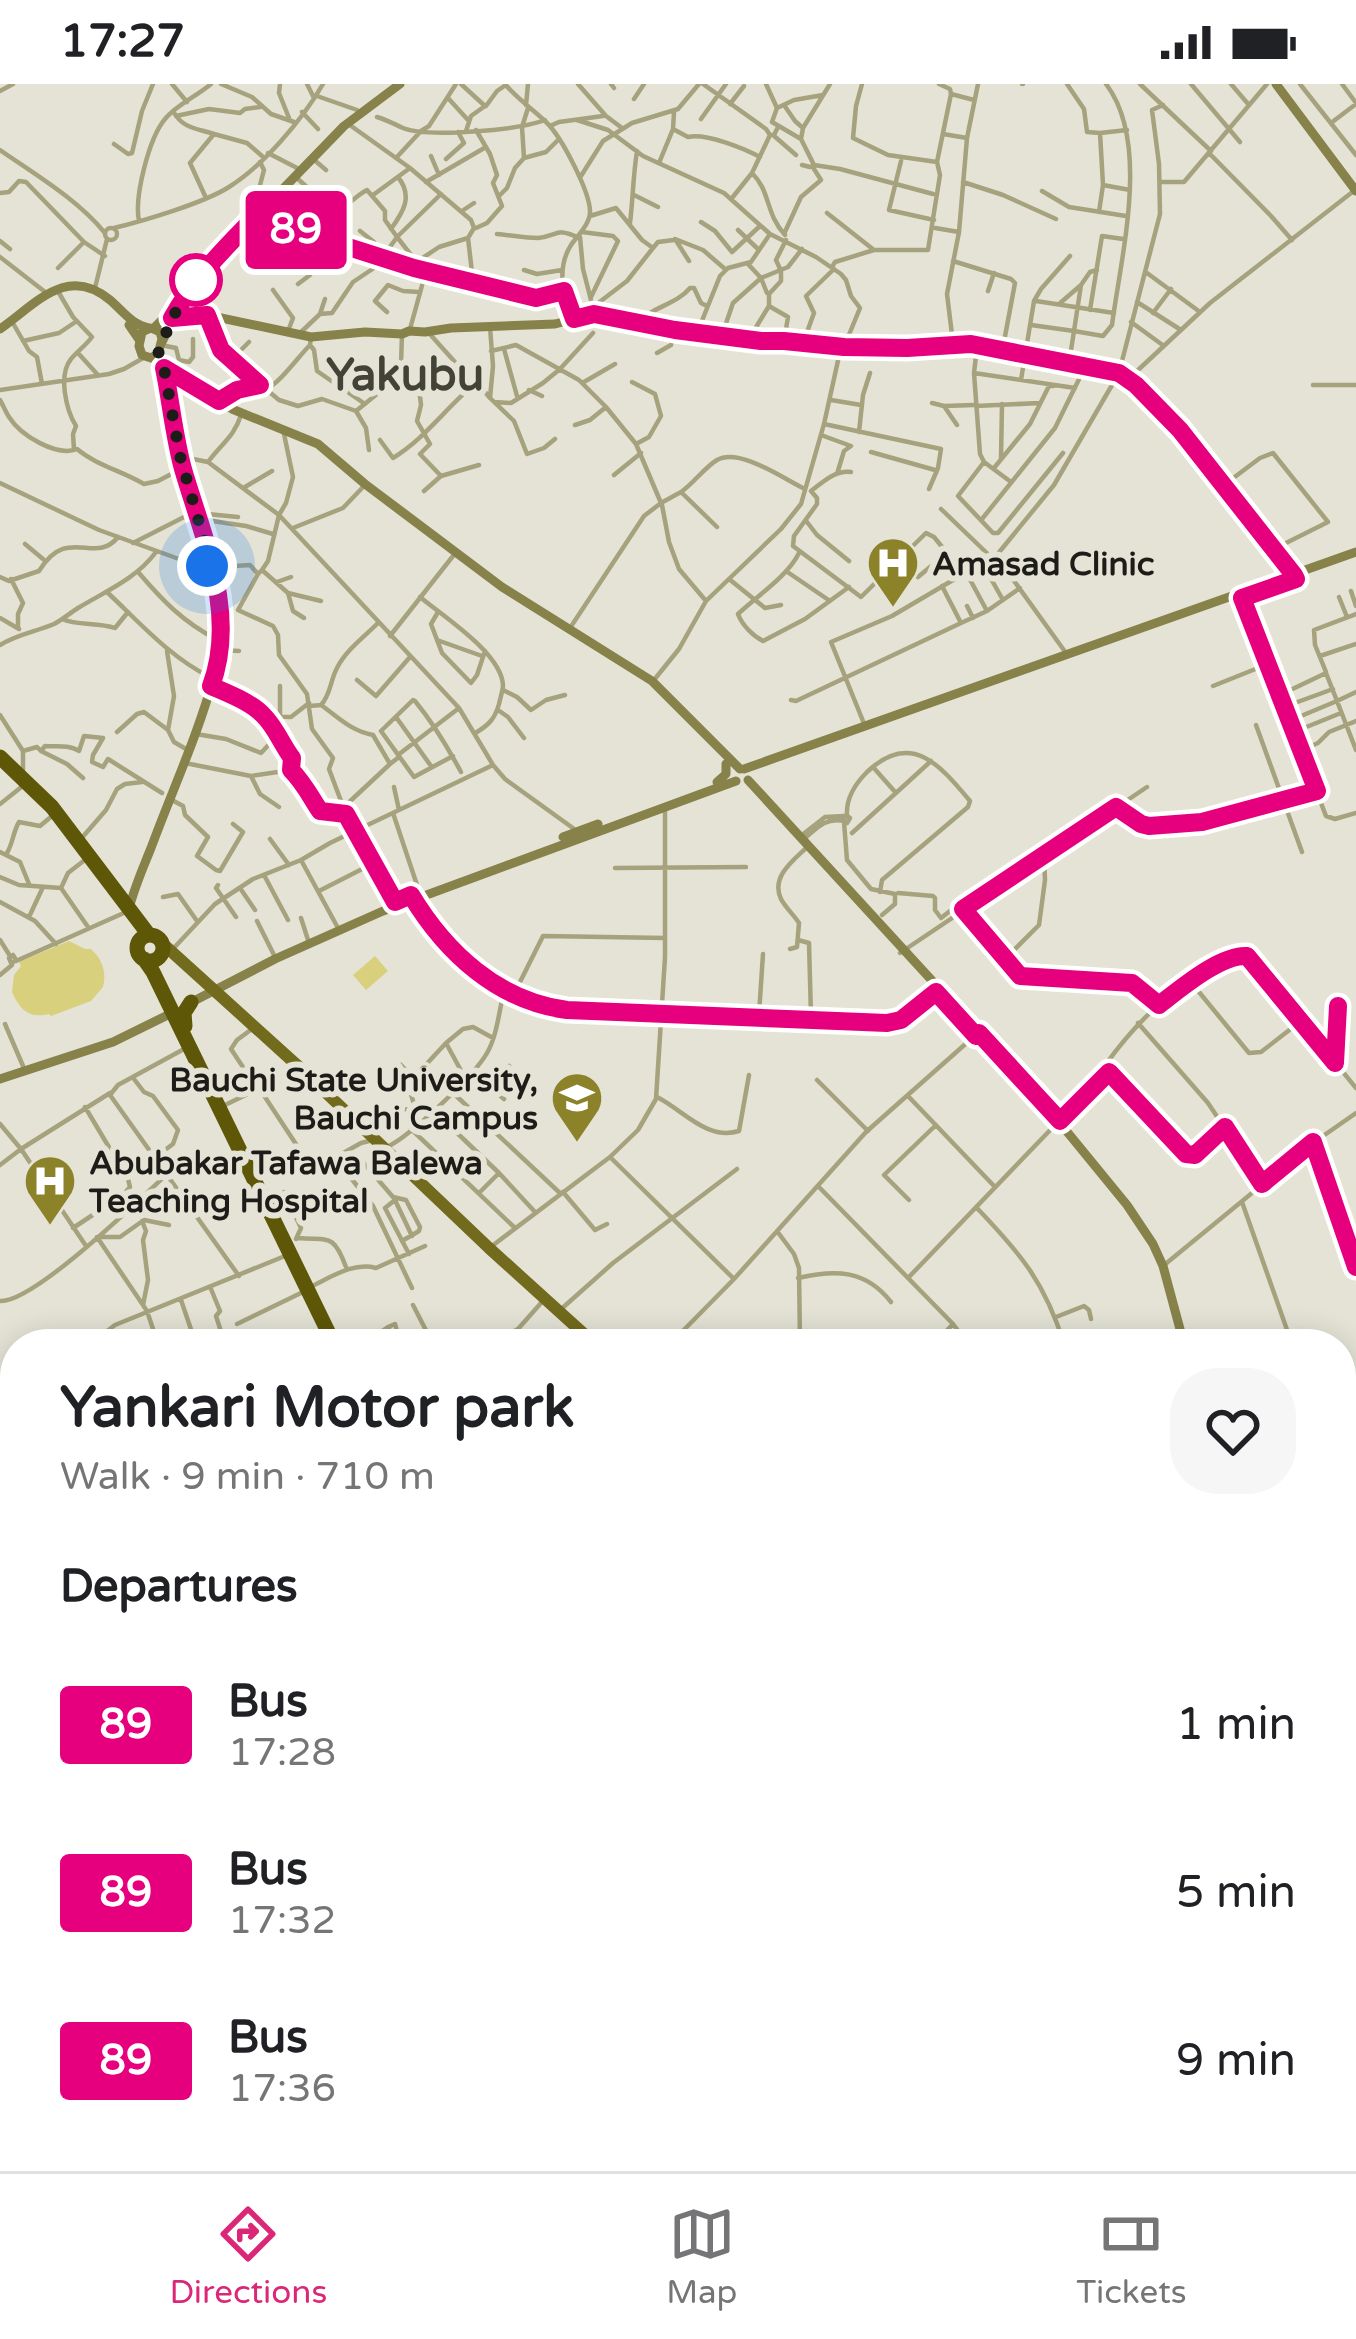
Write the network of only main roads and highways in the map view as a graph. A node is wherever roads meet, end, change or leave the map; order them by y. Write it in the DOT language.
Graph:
graph roads {
  1 [pos="0,760"];
  2 [pos="26,783"];
  3 [pos="112,886"];
  4 [pos="132,886"];
  5 [pos="127,908"];
  6 [pos="154,950"];
  7 [pos="194,999"];
  8 [pos="222,1106"];
  9 [pos="361,1134"];
  10 [pos="413,1180"];
  11 [pos="491,1248"];
  12 [pos="330,1329"];
  13 [pos="568,1329"];
  14 [pos="571,1329"];
  1 -- 2 [label="highway"];
  2 -- 3 [label="highway"];
  2 -- 5 [label="highway"];
  3 -- 4 [label="highway"];
  3 -- 5 [label="highway"];
  5 -- 6 [label="highway"];
  6 -- 7 [label="highway"];
  6 -- 7 [label="main road"];
  7 -- 8 [label="highway"];
  7 -- 8 [label="highway"];
  7 -- 9 [label="main road"];
  7 -- 9 [label="main road"];
  8 -- 12 [label="highway"];
  9 -- 10 [label="main road"];
  9 -- 10 [label="main road"];
  10 -- 11 [label="main road"];
  11 -- 13 [label="main road"];
  11 -- 14 [label="main road"];
}
